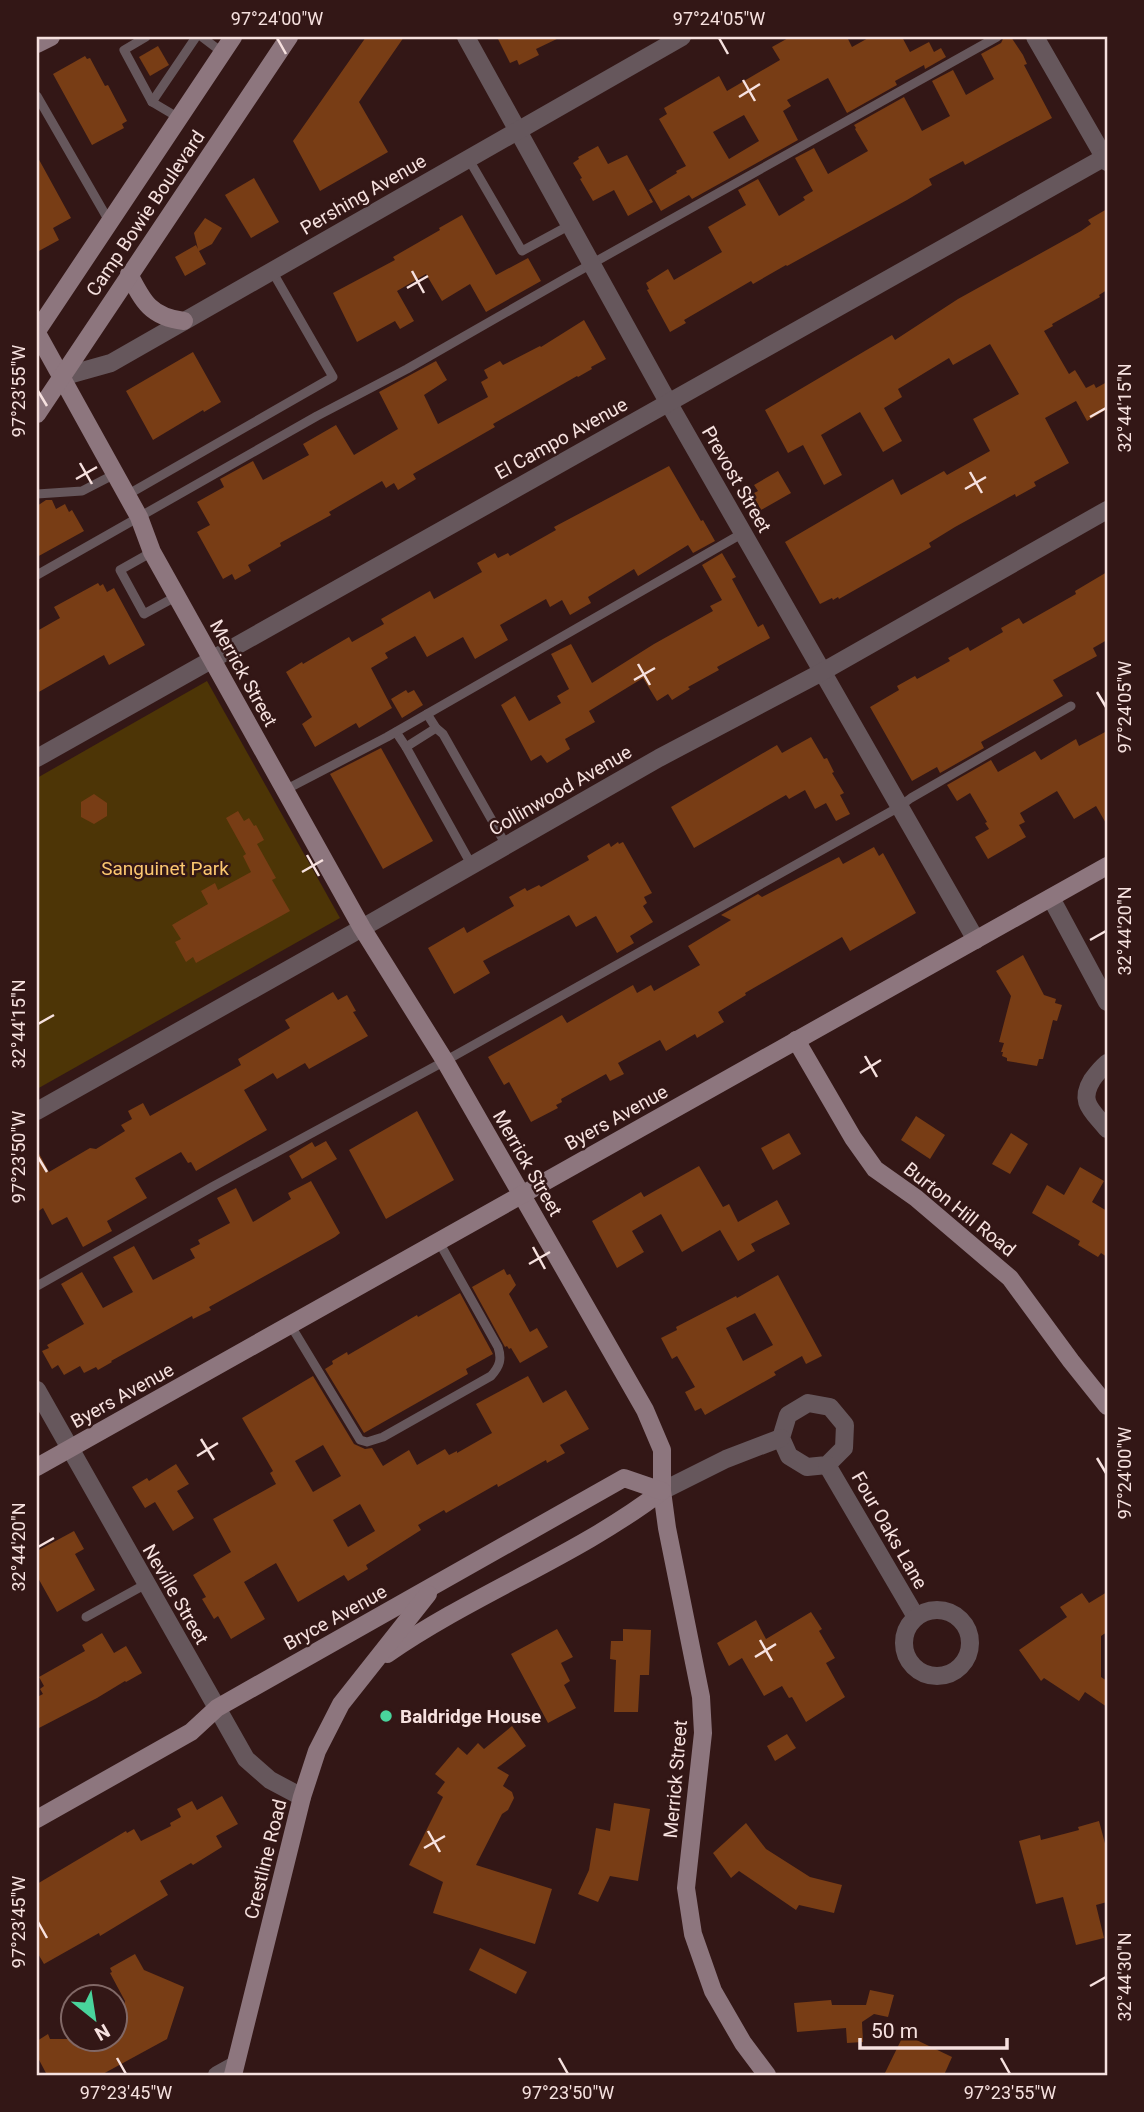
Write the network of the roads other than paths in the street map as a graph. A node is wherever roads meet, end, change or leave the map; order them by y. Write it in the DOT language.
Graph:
graph roads {
  1 [pos="51,37"];
  2 [pos="146,37"];
  3 [pos="196,37"];
  4 [pos="202,37"];
  5 [pos="233,37"];
  6 [pos="289,37"];
  7 [pos="466,37"];
  8 [pos="682,37"];
  9 [pos="997,37"];
  10 [pos="1035,37"];
  11 [pos="37,44"];
  12 [pos="223,52"];
  13 [pos="37,99"];
  14 [pos="152,102"];
  15 [pos="180,118"];
  16 [pos="518,130"];
  17 [pos="468,158"];
  18 [pos="1106,159"];
  19 [pos="109,221"];
  20 [pos="570,225"];
  21 [pos="591,264"];
  22 [pos="272,271"];
  23 [pos="129,274"];
  24 [pos="184,321"];
  25 [pos="37,332"];
  26 [pos="61,377"];
  27 [pos="668,402"];
  28 [pos="37,414"];
  29 [pos="115,474"];
  30 [pos="37,494"];
  31 [pos="127,495"];
  32 [pos="1107,510"];
  33 [pos="139,517"];
  34 [pos="743,533"];
  35 [pos="152,552"];
  36 [pos="37,575"];
  37 [pos="177,596"];
  38 [pos="212,659"];
  39 [pos="822,672"];
  40 [pos="1071,706"];
  41 [pos="427,714"];
  42 [pos="436,728"];
  43 [pos="396,732"];
  44 [pos="406,747"];
  45 [pos="37,758"];
  46 [pos="285,790"];
  47 [pos="899,807"];
  48 [pos="506,845"];
  49 [pos="471,864"];
  50 [pos="1107,866"];
  51 [pos="1051,898"];
  52 [pos="362,928"];
  53 [pos="976,940"];
  54 [pos="1107,1002"];
  55 [pos="796,1040"];
  56 [pos="445,1061"];
  57 [pos="1107,1063"];
  58 [pos="37,1111"];
  59 [pos="1107,1129"];
  60 [pos="522,1194"];
  61 [pos="439,1242"];
  62 [pos="37,1286"];
  63 [pos="291,1326"];
  64 [pos="37,1390"];
  65 [pos="1107,1406"];
  66 [pos="781,1438"];
  67 [pos="69,1448"];
  68 [pos="827,1465"];
  69 [pos="37,1467"];
  70 [pos="662,1491"];
  71 [pos="146,1584"];
  72 [pos="435,1585"];
  73 [pos="86,1617"];
  74 [pos="916,1617"];
  75 [pos="370,1667"];
  76 [pos="217,1708"];
  77 [pos="302,1797"];
  78 [pos="37,1819"];
  79 [pos="234,2070"];
  80 [pos="217,2075"];
  81 [pos="767,2075"];
  1 -- 11 [label="street"];
  2 -- 14 [label="lane"];
  3 -- 14 [label="lane"];
  4 -- 12 [label="lane"];
  5 -- 12 [label="street, Camp Bowie Boulevard"];
  6 -- 23 [label="street, Camp Bowie Boulevard"];
  7 -- 16 [label="street, Prevost Street"];
  8 -- 16 [label="street, Pershing Avenue"];
  9 -- 21 [label="lane"];
  10 -- 18 [label="street"];
  12 -- 15 [label="street, Camp Bowie Boulevard"];
  13 -- 19 [label="lane"];
  14 -- 15 [label="lane"];
  15 -- 19 [label="street, Camp Bowie Boulevard"];
  16 -- 17 [label="street, Pershing Avenue"];
  16 -- 20 [label="street, Prevost Street"];
  17 -- 20 [label="lane"];
  17 -- 22 [label="street, Pershing Avenue"];
  18 -- 27 [label="street, El Campo Avenue"];
  19 -- 25 [label="street, Camp Bowie Boulevard"];
  20 -- 21 [label="street, Prevost Street"];
  21 -- 27 [label="street, Prevost Street"];
  21 -- 33 [label="lane"];
  22 -- 24 [label="street, Pershing Avenue"];
  22 -- 31 [label="lane"];
  23 -- 24 [label="street"];
  23 -- 26 [label="street, Camp Bowie Boulevard"];
  24 -- 26 [label="street, Pershing Avenue"];
  25 -- 26 [label="street, Merrick Street"];
  26 -- 28 [label="street, Camp Bowie Boulevard"];
  26 -- 29 [label="street, Merrick Street"];
  27 -- 34 [label="street, Prevost Street"];
  27 -- 38 [label="street, El Campo Avenue"];
  29 -- 30 [label="lane"];
  29 -- 31 [label="street, Merrick Street"];
  31 -- 33 [label="street, Merrick Street"];
  32 -- 39 [label="street, Collinwood Avenue"];
  33 -- 35 [label="street, Merrick Street"];
  33 -- 36 [label="lane"];
  34 -- 39 [label="street, Prevost Street"];
  34 -- 41 [label="lane"];
  35 -- 37 [label="street, Merrick Street"];
  35 -- 37 [label="lane"];
  37 -- 38 [label="street, Merrick Street"];
  38 -- 45 [label="street, El Campo Avenue"];
  38 -- 46 [label="street, Merrick Street"];
  39 -- 47 [label="street, Prevost Street"];
  39 -- 48 [label="street, Collinwood Avenue"];
  40 -- 47 [label="lane"];
  41 -- 42 [label="lane"];
  41 -- 43 [label="lane"];
  42 -- 44 [label="lane"];
  42 -- 48 [label="lane"];
  43 -- 44 [label="lane"];
  43 -- 46 [label="lane"];
  44 -- 49 [label="lane"];
  46 -- 52 [label="street, Merrick Street"];
  47 -- 53 [label="street, Prevost Street"];
  47 -- 56 [label="lane"];
  48 -- 49 [label="street, Collinwood Avenue"];
  49 -- 52 [label="street, Collinwood Avenue"];
  50 -- 51 [label="street, Byers Avenue"];
  51 -- 53 [label="street, Byers Avenue"];
  51 -- 54 [label="street"];
  52 -- 56 [label="street, Merrick Street"];
  52 -- 58 [label="street, Collinwood Avenue"];
  53 -- 55 [label="street, Byers Avenue"];
  55 -- 60 [label="street, Byers Avenue"];
  55 -- 65 [label="street, Burton Hill Road"];
  56 -- 60 [label="street, Merrick Street"];
  56 -- 62 [label="lane"];
  57 -- 59 [label="street"];
  60 -- 61 [label="street, Byers Avenue"];
  60 -- 70 [label="street, Merrick Street"];
  61 -- 63 [label="street, Byers Avenue"];
  61 -- 63 [label="lane"];
  63 -- 67 [label="street, Byers Avenue"];
  64 -- 67 [label="street, Neville Street"];
  66 -- 68 [label="street"];
  66 -- 68 [label="street"];
  66 -- 70 [label="street"];
  67 -- 69 [label="street, Byers Avenue"];
  67 -- 71 [label="street, Neville Street"];
  68 -- 74 [label="street, Four Oaks Lane"];
  70 -- 72 [label="street, Bryce Avenue"];
  70 -- 75 [label="street"];
  70 -- 81 [label="street, Merrick Street"];
  71 -- 73 [label="lane"];
  71 -- 76 [label="street, Neville Street"];
  72 -- 75 [label="street, Crestline Road"];
  72 -- 76 [label="street, Bryce Avenue"];
  75 -- 77 [label="street, Crestline Road"];
  76 -- 77 [label="street, Neville Street"];
  76 -- 78 [label="street, Bryce Avenue"];
  77 -- 79 [label="street, Crestline Road"];
  79 -- 80 [label="street"];
}
